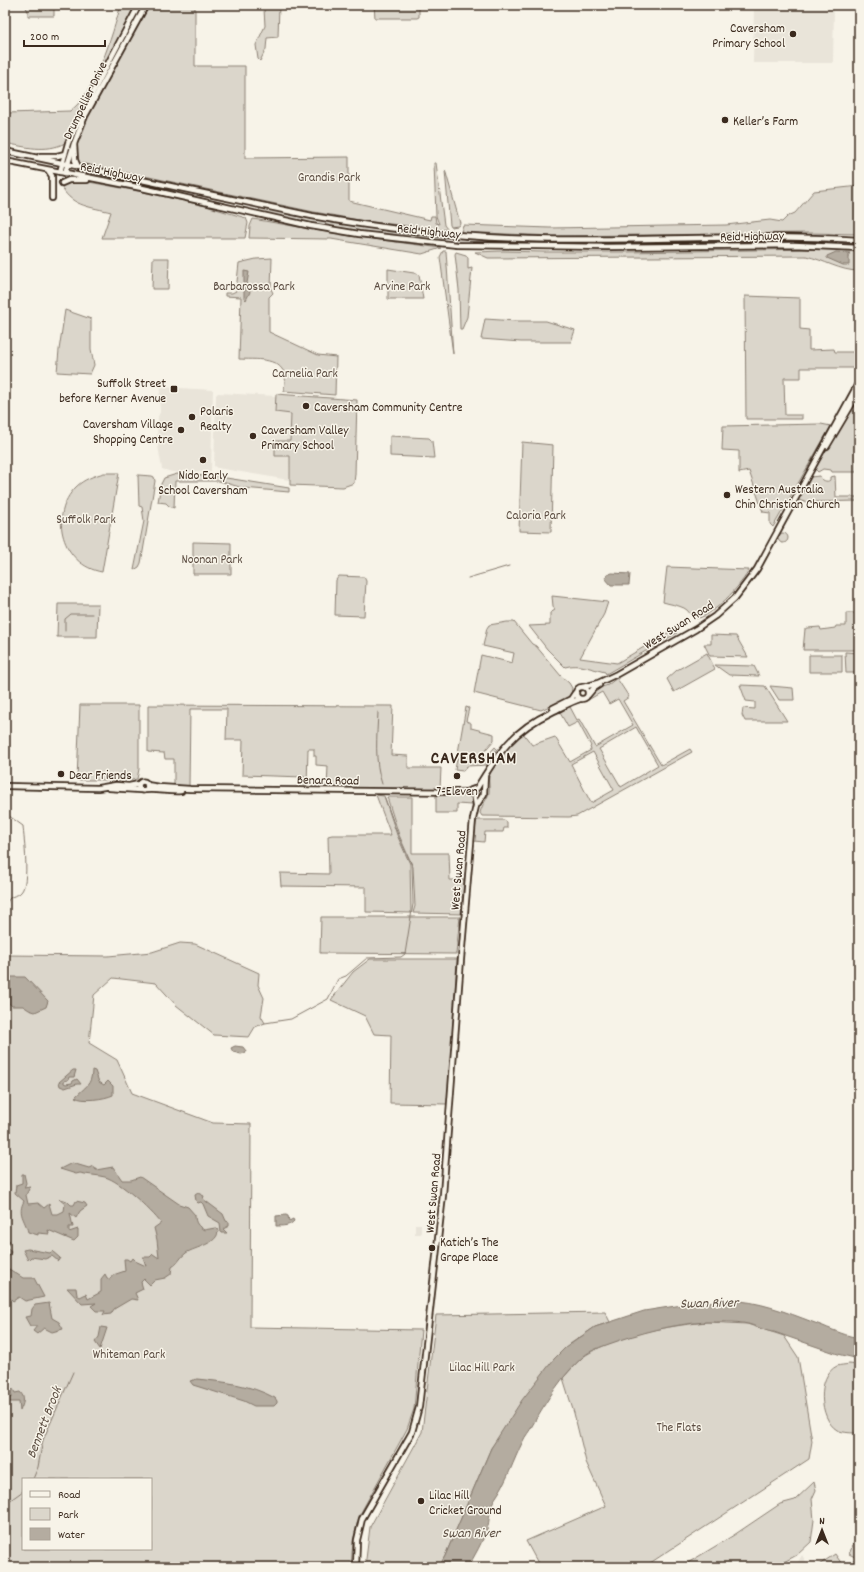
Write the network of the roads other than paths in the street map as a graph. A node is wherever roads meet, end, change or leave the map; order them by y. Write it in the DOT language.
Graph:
graph roads {
  1 [pos="139,5"];
  2 [pos="146,5"];
  3 [pos="74,144"];
  4 [pos="5,150"];
  5 [pos="65,154"];
  6 [pos="5,161"];
  7 [pos="65,164"];
  8 [pos="78,167"];
  9 [pos="48,170"];
  10 [pos="62,172"];
  11 [pos="97,180"];
  12 [pos="62,183"];
  13 [pos="52,198"];
  14 [pos="859,240"];
  15 [pos="859,248"];
  16 [pos="859,382"];
  17 [pos="859,392"];
  18 [pos="816,462"];
  19 [pos="617,674"];
  20 [pos="582,687"];
  21 [pos="576,693"];
  22 [pos="588,695"];
  23 [pos="580,699"];
  24 [pos="548,714"];
  25 [pos="485,775"];
  26 [pos="5,786"];
  27 [pos="483,790"];
  28 [pos="476,793"];
  29 [pos="356,1567"];
  1 -- 5 [label="main road, Drumpellier Drive"];
  2 -- 3 [label="main road, Drumpellier Drive"];
  3 -- 7 [label="main road, Drumpellier Drive"];
  3 -- 8 [label="main road"];
  4 -- 5 [label="main road"];
  4 -- 7 [label="main road, Reid Highway"];
  5 -- 7 [label="main road, Drumpellier Drive"];
  6 -- 9 [label="main road, Reid Highway"];
  7 -- 8 [label="main road, Reid Highway"];
  7 -- 10 [label="main road"];
  8 -- 14 [label="main road, Reid Highway"];
  9 -- 10 [label="main road, Reid Highway"];
  9 -- 13 [label="main road"];
  10 -- 11 [label="main road, Reid Highway"];
  11 -- 12 [label="main road"];
  11 -- 15 [label="main road, Reid Highway"];
  16 -- 18 [label="main road, West Swan Road"];
  17 -- 18 [label="main road, West Swan Road"];
  18 -- 19 [label="main road, West Swan Road"];
  19 -- 20 [label="main road, West Swan Road"];
  19 -- 22 [label="main road, West Swan Road"];
  20 -- 21 [label="main road"];
  20 -- 22 [label="main road"];
  21 -- 23 [label="main road"];
  21 -- 24 [label="main road"];
  22 -- 23 [label="main road"];
  23 -- 24 [label="main road"];
  24 -- 25 [label="main road"];
  25 -- 27 [label="main road"];
  25 -- 28 [label="main road"];
  26 -- 28 [label="main road, Benara Road"];
  27 -- 28 [label="main road, Benara Road"];
  27 -- 28 [label="main road"];
  28 -- 29 [label="main road, West Swan Road"];
}
